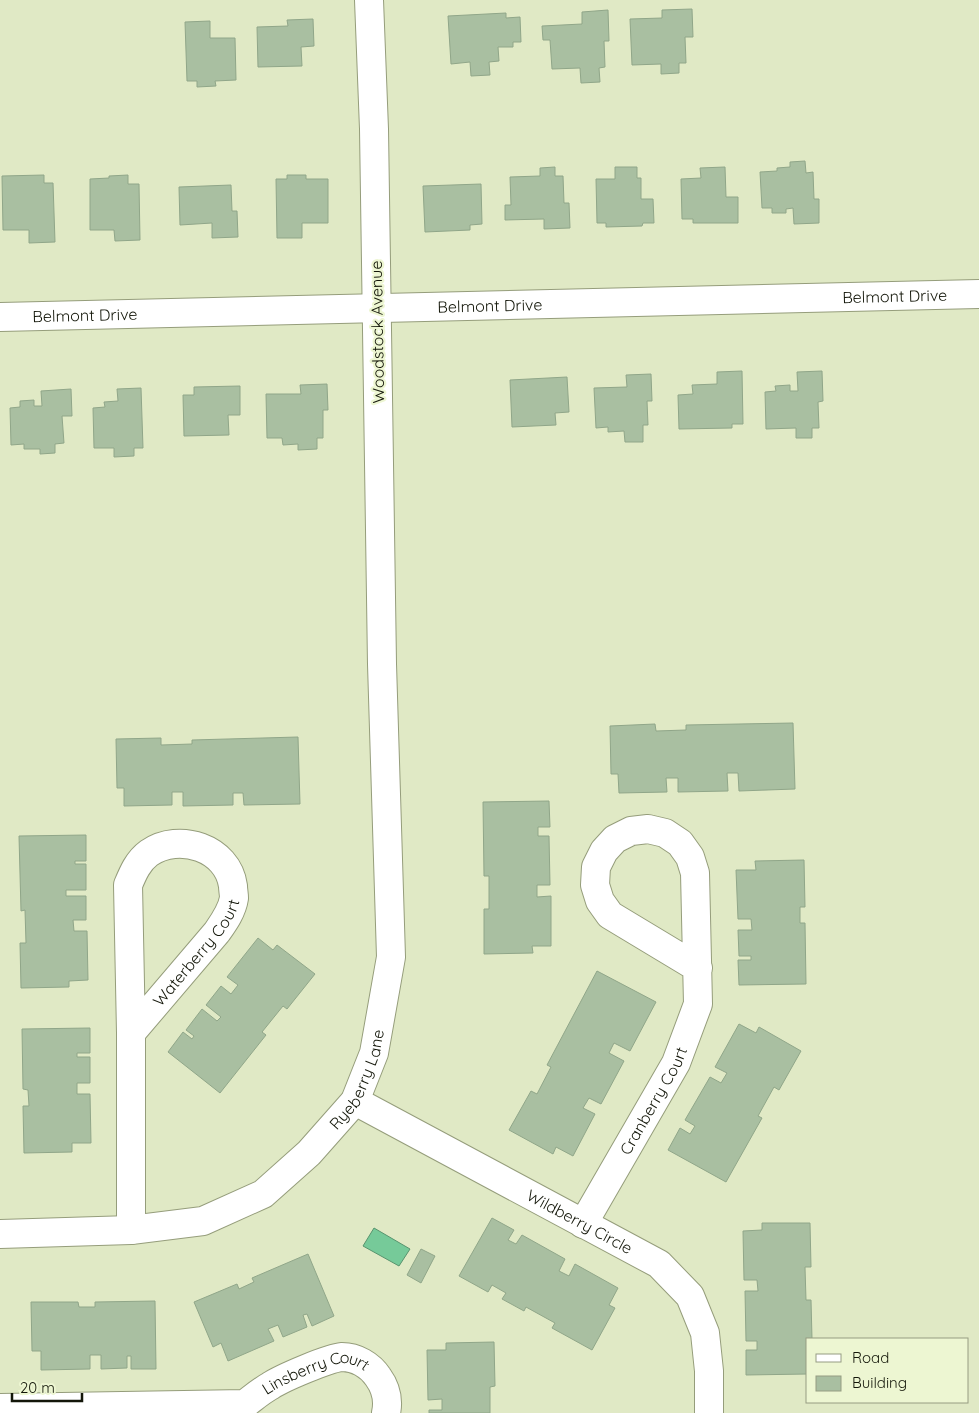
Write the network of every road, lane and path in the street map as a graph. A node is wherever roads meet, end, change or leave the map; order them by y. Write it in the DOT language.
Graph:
graph roads {
  1 [pos="369,0"];
  2 [pos="979,294"];
  3 [pos="377,308"];
  4 [pos="0,317"];
  5 [pos="382,664"];
  6 [pos="698,968"];
  7 [pos="130,1033"];
  8 [pos="355,1101"];
  9 [pos="583,1224"];
  10 [pos="131,1230"];
  11 [pos="0,1234"];
  12 [pos="0,1408"];
  13 [pos="251,1409"];
  14 [pos="386,1413"];
  15 [pos="709,1413"];
  1 -- 3 [label="street, Woodstock Avenue"];
  2 -- 3 [label="street, Belmont Drive"];
  3 -- 4 [label="street, Belmont Drive"];
  3 -- 5 [label="street, Woodstock Avenue"];
  5 -- 8 [label="street, Ryeberry Lane"];
  6 -- 6 [label="street, Cranberry Court"];
  6 -- 9 [label="street, Cranberry Court"];
  7 -- 7 [label="street, Waterberry Court"];
  7 -- 10 [label="street, Waterberry Court"];
  8 -- 9 [label="street, Wildberry Circle"];
  8 -- 10 [label="street, Ryeberry Lane"];
  9 -- 15 [label="street, Wildberry Circle"];
  10 -- 11 [label="street, Ryeberry Lane"];
  12 -- 13 [label="street, Linsberry Court"];
  13 -- 14 [label="street, Linsberry Court"];
}
